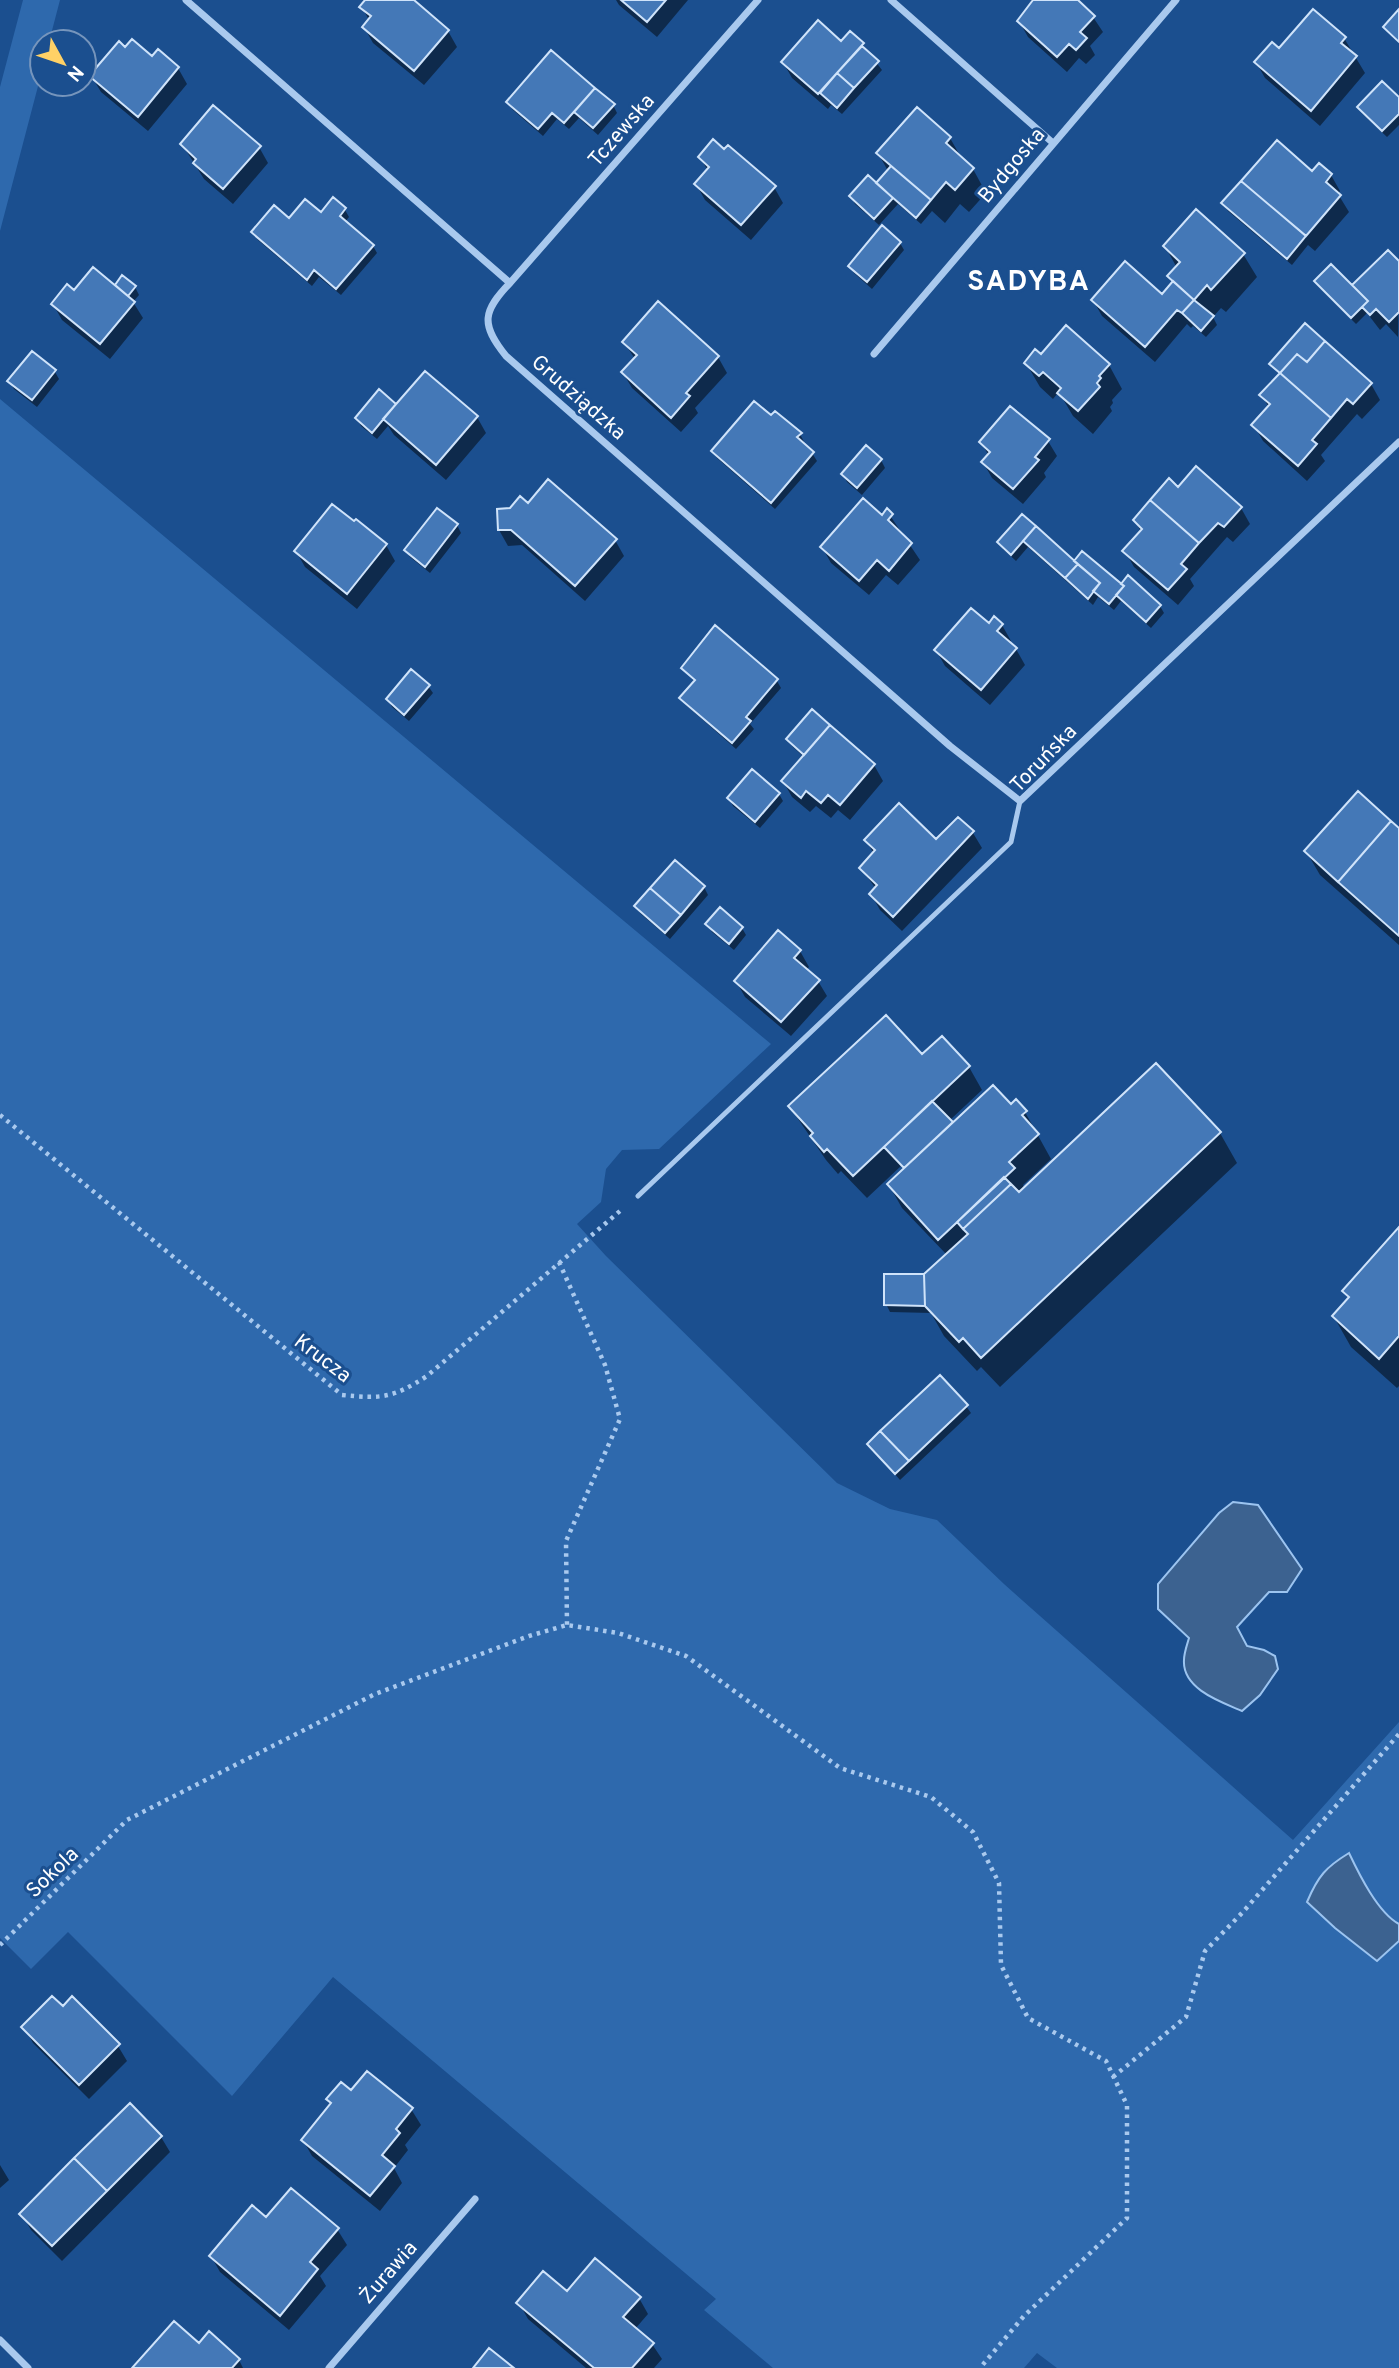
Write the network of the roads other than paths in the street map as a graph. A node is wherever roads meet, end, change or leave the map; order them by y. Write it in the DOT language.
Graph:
graph roads {
  1 [pos="186,0"];
  2 [pos="758,0"];
  3 [pos="891,0"];
  4 [pos="1176,0"];
  5 [pos="1053,143"];
  6 [pos="510,283"];
  7 [pos="874,354"];
  8 [pos="1399,442"];
  9 [pos="1020,801"];
  10 [pos="638,1196"];
  11 [pos="475,2199"];
  12 [pos="0,2340"];
  13 [pos="29,2368"];
  14 [pos="329,2368"];
  1 -- 6 [label="street"];
  2 -- 6 [label="street, Tczewska"];
  3 -- 5 [label="street"];
  4 -- 5 [label="street, Bydgoska"];
  5 -- 7 [label="street, Bydgoska"];
  6 -- 9 [label="street, Grudziądzka"];
  8 -- 9 [label="street, Toruńska"];
  9 -- 10 [label="lane, Toruńska"];
  11 -- 14 [label="street, Żurawia"];
  12 -- 13 [label="street"];
}
